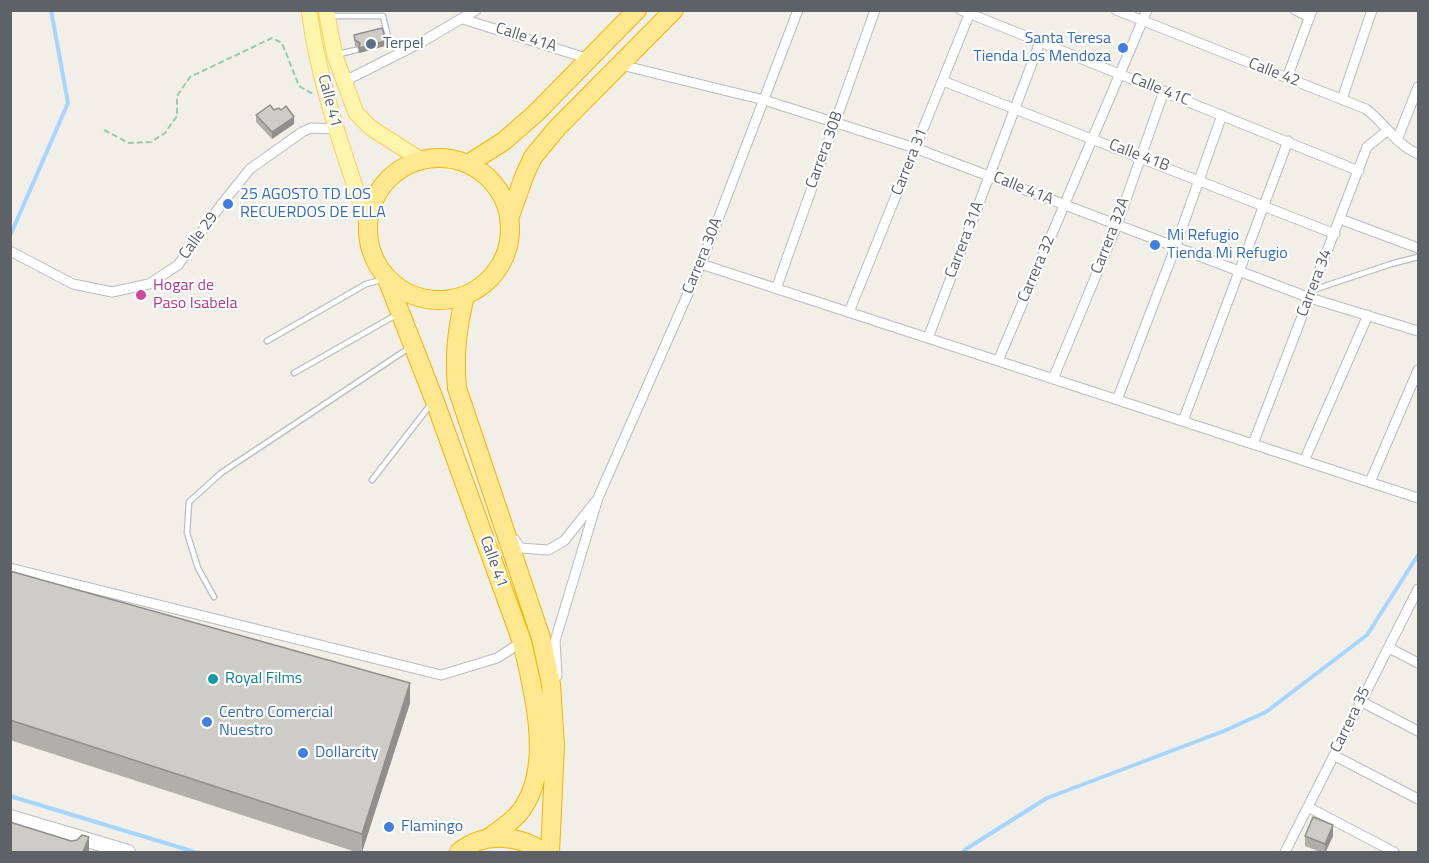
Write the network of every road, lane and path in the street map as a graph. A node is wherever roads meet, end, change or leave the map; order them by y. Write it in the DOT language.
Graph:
graph roads {
  1 [pos="309,10"];
  2 [pos="476,10"];
  3 [pos="637,10"];
  4 [pos="674,10"];
  5 [pos="798,10"];
  6 [pos="875,10"];
  7 [pos="1116,10"];
  8 [pos="1147,10"];
  9 [pos="1294,10"];
  10 [pos="1372,10"];
  11 [pos="967,12"];
  12 [pos="327,13"];
  13 [pos="1311,14"];
  14 [pos="463,19"];
  15 [pos="1143,21"];
  16 [pos="1040,42"];
  17 [pos="357,50"];
  18 [pos="335,56"];
  19 [pos="394,56"];
  20 [pos="589,59"];
  21 [pos="621,65"];
  22 [pos="1120,74"];
  23 [pos="1287,78"];
  24 [pos="943,81"];
  25 [pos="343,82"];
  26 [pos="324,87"];
  27 [pos="1419,87"];
  28 [pos="1164,92"];
  29 [pos="1342,99"];
  30 [pos="764,100"];
  31 [pos="1015,108"];
  32 [pos="1222,115"];
  33 [pos="835,122"];
  34 [pos="336,129"];
  35 [pos="104,130"];
  36 [pos="1388,130"];
  37 [pos="1093,138"];
  38 [pos="1396,140"];
  39 [pos="1288,141"];
  40 [pos="915,148"];
  41 [pos="1419,154"];
  42 [pos="1141,157"];
  43 [pos="421,160"];
  44 [pos="468,164"];
  45 [pos="1359,171"];
  46 [pos="989,176"];
  47 [pos="1199,180"];
  48 [pos="1064,206"];
  49 [pos="1265,206"];
  50 [pos="510,216"];
  51 [pos="1340,219"];
  52 [pos="368,225"];
  53 [pos="1117,225"];
  54 [pos="1335,234"];
  55 [pos="1175,248"];
  56 [pos="1419,248"];
  57 [pos="10,251"];
  58 [pos="1419,257"];
  59 [pos="701,264"];
  60 [pos="1239,272"];
  61 [pos="387,279"];
  62 [pos="776,289"];
  63 [pos="1311,294"];
  64 [pos="465,296"];
  65 [pos="402,312"];
  66 [pos="849,312"];
  67 [pos="1368,315"];
  68 [pos="1419,331"];
  69 [pos="928,338"];
  70 [pos="267,340"];
  71 [pos="414,344"];
  72 [pos="998,361"];
  73 [pos="1419,370"];
  74 [pos="294,373"];
  75 [pos="1053,379"];
  76 [pos="434,399"];
  77 [pos="1117,400"];
  78 [pos="1183,421"];
  79 [pos="1253,444"];
  80 [pos="1304,460"];
  81 [pos="372,480"];
  82 [pos="1370,482"];
  83 [pos="598,498"];
  84 [pos="1419,498"];
  85 [pos="503,522"];
  86 [pos="10,568"];
  87 [pos="1417,594"];
  88 [pos="214,597"];
  89 [pos="522,642"];
  90 [pos="1389,648"];
  91 [pos="1419,663"];
  92 [pos="1362,702"];
  93 [pos="1419,732"];
  94 [pos="555,746"];
  95 [pos="1335,756"];
  96 [pos="1419,799"];
  97 [pos="1308,807"];
  98 [pos="10,817"];
  99 [pos="487,839"];
  100 [pos="93,848"];
  101 [pos="128,852"];
  102 [pos="459,852"];
  103 [pos="543,852"];
  104 [pos="550,852"];
  105 [pos="1285,852"];
  106 [pos="1394,852"];
  1 -- 26 [label="main road, Calle 41"];
  2 -- 14 [label="street"];
  3 -- 20 [label="highway"];
  4 -- 21 [label="highway"];
  5 -- 30 [label="street, Carrera 30A"];
  6 -- 33 [label="street, Carrera 30B"];
  7 -- 15 [label="street, Calle 42"];
  8 -- 15 [label="street, Carrera 32"];
  9 -- 13 [label="street"];
  10 -- 29 [label="street"];
  11 -- 16 [label="street, Calle 41C"];
  11 -- 24 [label="street, Carrera 31"];
  12 -- 18 [label="main road, Calle 41"];
  12 -- 19 [label="lane"];
  13 -- 23 [label="street"];
  14 -- 19 [label="street"];
  14 -- 20 [label="street, Calle 41A"];
  15 -- 22 [label="street, Carrera 32"];
  15 -- 23 [label="street, Calle 42"];
  16 -- 22 [label="street, Calle 41C"];
  16 -- 31 [label="street, Carrera 31A"];
  17 -- 18 [label="lane"];
  18 -- 25 [label="main road, Calle 41"];
  19 -- 25 [label="street"];
  20 -- 44 [label="highway"];
  21 -- 30 [label="street, Calle 41A"];
  21 -- 50 [label="highway"];
  22 -- 28 [label="street, Calle 41C"];
  22 -- 37 [label="street, Carrera 32"];
  23 -- 29 [label="street, Calle 42"];
  24 -- 31 [label="street, Calle 41B"];
  24 -- 40 [label="street, Carrera 31"];
  25 -- 43 [label="main road, Calle 41"];
  26 -- 34 [label="main road, Calle 41"];
  26 -- 35 [label="path"];
  27 -- 38 [label="street"];
  28 -- 32 [label="street, Calle 41C"];
  28 -- 42 [label="street, Carrera 32A"];
  29 -- 36 [label="street, Calle 42"];
  30 -- 33 [label="street, Calle 41A"];
  30 -- 59 [label="street, Carrera 30A"];
  31 -- 37 [label="street, Calle 41B"];
  31 -- 46 [label="street, Carrera 31A"];
  32 -- 39 [label="street, Calle 41C"];
  32 -- 47 [label="street"];
  33 -- 40 [label="street, Calle 41A"];
  33 -- 62 [label="street, Carrera 30B"];
  34 -- 52 [label="main road, Calle 41"];
  34 -- 57 [label="street, Calle 29"];
  36 -- 38 [label="street, Calle 42"];
  36 -- 45 [label="street, Carrera 34"];
  37 -- 42 [label="street, Calle 41B"];
  37 -- 48 [label="street, Carrera 32"];
  38 -- 41 [label="street, Calle 42"];
  39 -- 45 [label="street, Calle 41C"];
  39 -- 49 [label="street"];
  40 -- 46 [label="street, Calle 41A"];
  40 -- 66 [label="street, Carrera 31"];
  42 -- 47 [label="street, Calle 41B"];
  42 -- 53 [label="street, Carrera 32A"];
  43 -- 44 [label="highway"];
  43 -- 52 [label="highway"];
  44 -- 50 [label="highway"];
  45 -- 51 [label="street, Carrera 34"];
  46 -- 48 [label="street, Calle 41A"];
  46 -- 69 [label="street, Carrera 31A"];
  47 -- 49 [label="street, Calle 41B"];
  47 -- 55 [label="street"];
  48 -- 53 [label="street, Calle 41A"];
  48 -- 72 [label="street, Carrera 32"];
  49 -- 54 [label="street, Calle 41B"];
  49 -- 60 [label="street"];
  50 -- 64 [label="highway"];
  51 -- 54 [label="street, Carrera 34"];
  51 -- 56 [label="street"];
  52 -- 61 [label="highway"];
  53 -- 55 [label="street, Calle 41A"];
  53 -- 75 [label="street, Carrera 32A"];
  54 -- 63 [label="street, Carrera 34"];
  55 -- 60 [label="street, Calle 41A"];
  55 -- 77 [label="street"];
  58 -- 63 [label="lane"];
  59 -- 62 [label="street"];
  59 -- 83 [label="street, Carrera 30A"];
  60 -- 63 [label="street, Calle 41A"];
  60 -- 78 [label="street"];
  61 -- 64 [label="highway"];
  61 -- 65 [label="highway, Calle 41"];
  61 -- 70 [label="lane"];
  62 -- 66 [label="street"];
  63 -- 67 [label="street, Calle 41A"];
  63 -- 79 [label="street, Carrera 34"];
  64 -- 85 [label="highway, Calle 41"];
  65 -- 71 [label="highway, Calle 41"];
  65 -- 74 [label="lane"];
  66 -- 69 [label="street"];
  67 -- 68 [label="street, Calle 41A"];
  67 -- 80 [label="street"];
  69 -- 72 [label="street"];
  71 -- 76 [label="highway, Calle 41"];
  71 -- 88 [label="lane"];
  72 -- 75 [label="street"];
  73 -- 82 [label="street"];
  75 -- 77 [label="street"];
  76 -- 81 [label="lane"];
  76 -- 89 [label="highway, Calle 41"];
  77 -- 78 [label="street"];
  78 -- 79 [label="street"];
  79 -- 80 [label="street"];
  80 -- 82 [label="street"];
  82 -- 84 [label="street"];
  83 -- 85 [label="street"];
  83 -- 94 [label="street"];
  85 -- 94 [label="highway, Calle 41"];
  86 -- 89 [label="street"];
  87 -- 90 [label="street, Carrera 35"];
  89 -- 99 [label="highway, Calle 41"];
  90 -- 91 [label="street"];
  90 -- 92 [label="street, Carrera 35"];
  92 -- 93 [label="street"];
  92 -- 95 [label="street, Carrera 35"];
  94 -- 104 [label="highway, Calle 41"];
  95 -- 96 [label="street"];
  95 -- 97 [label="street, Carrera 35"];
  97 -- 105 [label="street, Carrera 35"];
  97 -- 106 [label="street"];
  98 -- 100 [label="main road"];
  99 -- 102 [label="highway"];
  99 -- 103 [label="highway"];
  100 -- 101 [label="main road"];
}
